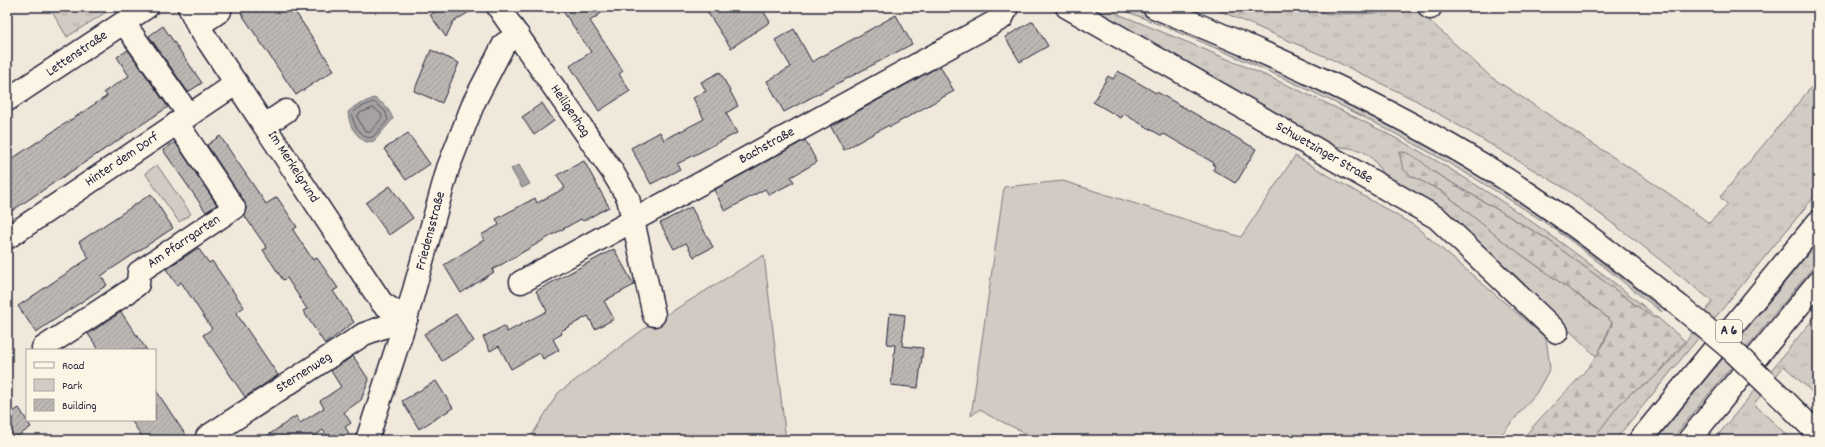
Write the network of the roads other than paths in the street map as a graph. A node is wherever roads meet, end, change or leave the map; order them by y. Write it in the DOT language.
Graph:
graph roads {
  1 [pos="147,7"];
  2 [pos="498,7"];
  3 [pos="1007,7"];
  4 [pos="1067,7"];
  5 [pos="1154,7"];
  6 [pos="220,11"];
  7 [pos="193,16"];
  8 [pos="124,23"];
  9 [pos="518,35"];
  10 [pos="237,83"];
  11 [pos="7,100"];
  12 [pos="286,111"];
  13 [pos="183,119"];
  14 [pos="265,125"];
  15 [pos="633,219"];
  16 [pos="1818,222"];
  17 [pos="7,238"];
  18 [pos="521,282"];
  19 [pos="1818,282"];
  20 [pos="654,315"];
  21 [pos="406,319"];
  22 [pos="1557,332"];
  23 [pos="43,348"];
  24 [pos="1817,431"];
  25 [pos="207,437"];
  26 [pos="367,440"];
  27 [pos="1640,440"];
  28 [pos="1689,440"];
  1 -- 8 [label="main road, Lettenstraße"];
  2 -- 9 [label="main road, Heiligenhag"];
  3 -- 15 [label="main road, Bachstraße"];
  4 -- 22 [label="main road, Schwetzinger Straße"];
  5 -- 24 [label="main road, bridge"];
  6 -- 7 [label="main road"];
  7 -- 10 [label="main road, Im Merkelgrund"];
  8 -- 11 [label="main road, Lettenstraße"];
  8 -- 13 [label="main road"];
  9 -- 15 [label="main road, Heiligenhag"];
  9 -- 21 [label="main road, Friedensstraße"];
  10 -- 13 [label="main road, Hinter dem Dorf"];
  10 -- 14 [label="main road, Im Merkelgrund"];
  12 -- 14 [label="main road"];
  13 -- 17 [label="main road, Hinter dem Dorf"];
  13 -- 23 [label="main road, Am Pfarrgarten"];
  14 -- 21 [label="main road, Im Merkelgrund"];
  15 -- 18 [label="main road, Bachstraße"];
  15 -- 20 [label="main road, Heiligenhag"];
  16 -- 27 [label="main road, A 6"];
  19 -- 28 [label="main road, A 6"];
  21 -- 25 [label="main road, Sternenweg"];
  21 -- 26 [label="main road, Friedensstraße"];
}
